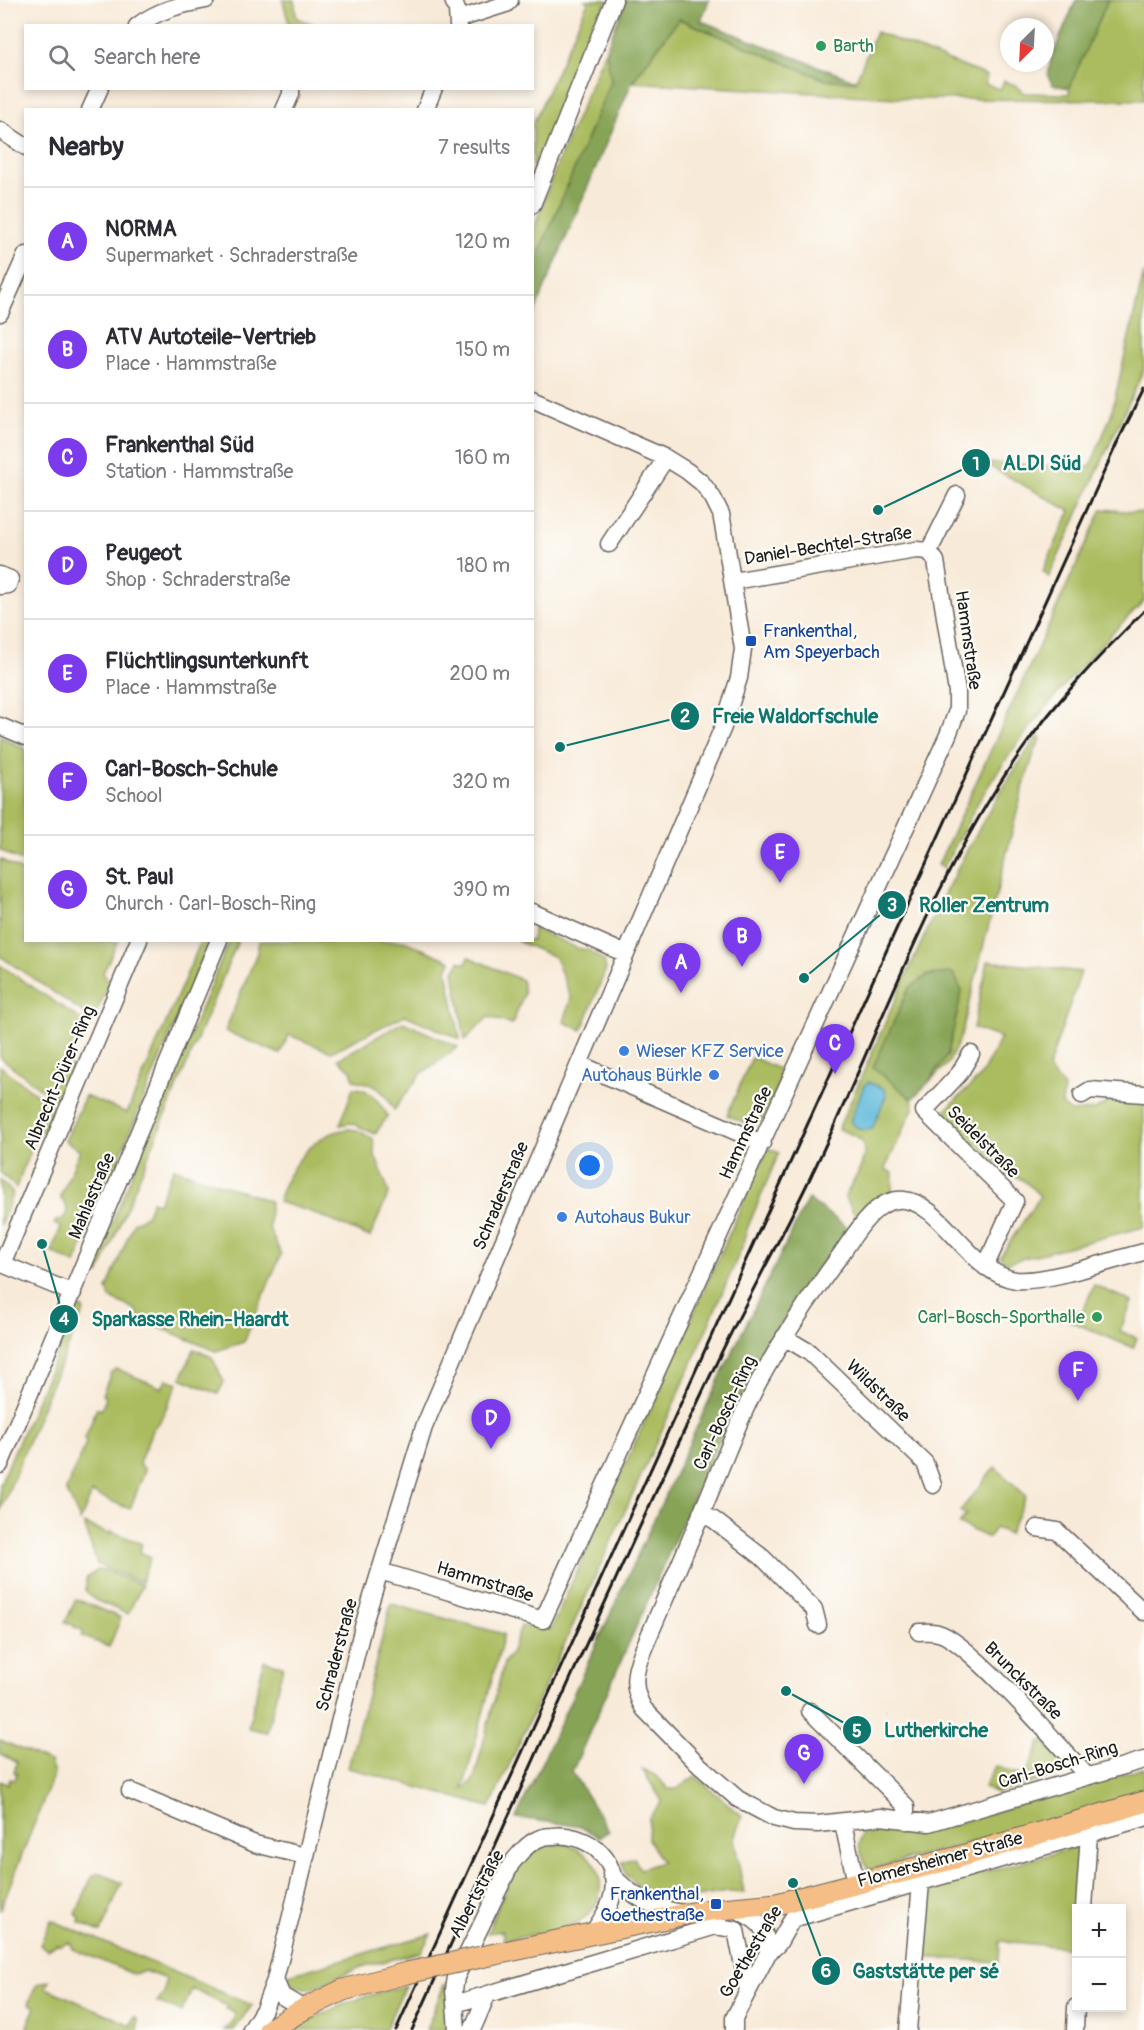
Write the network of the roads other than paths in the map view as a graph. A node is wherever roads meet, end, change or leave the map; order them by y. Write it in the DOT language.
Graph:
graph roads {
  1 [pos="206,0"];
  2 [pos="453,0"];
  3 [pos="510,0"];
  4 [pos="614,0"];
  5 [pos="181,3"];
  6 [pos="459,22"];
  7 [pos="140,24"];
  8 [pos="99,90"];
  9 [pos="291,90"];
  10 [pos="433,90"];
  11 [pos="91,108"];
  12 [pos="285,108"];
  13 [pos="426,108"];
  14 [pos="0,130"];
  15 [pos="24,146"];
  16 [pos="534,200"];
  17 [pos="24,259"];
  18 [pos="0,313"];
  19 [pos="534,400"];
  20 [pos="666,458"];
  21 [pos="957,495"];
  22 [pos="609,544"];
  23 [pos="929,551"];
  24 [pos="0,575"];
  25 [pos="733,581"];
  26 [pos="0,586"];
  27 [pos="0,726"];
  28 [pos="24,736"];
  29 [pos="534,913"];
  30 [pos="138,942"];
  31 [pos="218,942"];
  32 [pos="626,954"];
  33 [pos="971,1054"];
  34 [pos="579,1064"];
  35 [pos="1144,1094"];
  36 [pos="1082,1095"];
  37 [pos="762,1143"];
  38 [pos="1144,1252"];
  39 [pos="1,1263"];
  40 [pos="985,1267"];
  41 [pos="73,1293"];
  42 [pos="784,1337"];
  43 [pos="0,1465"];
  44 [pos="933,1485"];
  45 [pos="701,1514"];
  46 [pos="1037,1528"];
  47 [pos="380,1571"];
  48 [pos="1144,1612"];
  49 [pos="818,1625"];
  50 [pos="919,1632"];
  51 [pos="810,1712"];
  52 [pos="1144,1760"];
  53 [pos="1087,1776"];
  54 [pos="130,1791"];
  55 [pos="1144,1802"];
  56 [pos="1144,1818"];
  57 [pos="906,1821"];
  58 [pos="843,1823"];
  59 [pos="1089,1833"];
  60 [pos="305,1856"];
  61 [pos="611,1874"];
  62 [pos="856,1883"];
  63 [pos="921,1883"];
  64 [pos="807,1896"];
  65 [pos="1084,1904"];
  66 [pos="733,1907"];
  67 [pos="686,1914"];
  68 [pos="792,1919"];
  69 [pos="736,1930"];
  70 [pos="592,1934"];
  71 [pos="768,1953"];
  72 [pos="275,1980"];
  73 [pos="748,1991"];
  74 [pos="487,1995"];
  75 [pos="455,2004"];
  76 [pos="304,2009"];
  77 [pos="1077,2012"];
  78 [pos="251,2030"];
  79 [pos="268,2030"];
  80 [pos="457,2030"];
  81 [pos="472,2030"];
  82 [pos="734,2030"];
  83 [pos="908,2030"];
  84 [pos="1075,2030"];
  1 -- 5 [label="street"];
  2 -- 6 [label="street"];
  3 -- 6 [label="street"];
  4 -- 16 [label="street"];
  5 -- 7 [label="street"];
  8 -- 11 [label="street"];
  9 -- 12 [label="street"];
  10 -- 13 [label="street"];
  14 -- 15 [label="street"];
  17 -- 18 [label="street"];
  19 -- 20 [label="street, Schraderstraße"];
  20 -- 22 [label="street"];
  20 -- 25 [label="street, Schraderstraße"];
  21 -- 23 [label="street"];
  23 -- 25 [label="street, Daniel-Bechtel-Straße"];
  23 -- 37 [label="street, Hammstraße"];
  24 -- 26 [label="street"];
  25 -- 32 [label="street, Schraderstraße"];
  27 -- 28 [label="street"];
  29 -- 32 [label="street"];
  30 -- 39 [label="street, Albrecht-Dürer-Ring"];
  31 -- 41 [label="street, Mahlastraße"];
  32 -- 34 [label="street, Schraderstraße"];
  33 -- 40 [label="street, Seidelstraße"];
  34 -- 37 [label="street"];
  34 -- 47 [label="street, Schraderstraße"];
  35 -- 36 [label="street"];
  37 -- 47 [label="street, Hammstraße"];
  38 -- 40 [label="street, Carl-Bosch-Ring"];
  39 -- 41 [label="street, Albrecht-Dürer-Ring"];
  40 -- 42 [label="street, Carl-Bosch-Ring"];
  41 -- 43 [label="street, Mahlastraße"];
  42 -- 44 [label="street, Wildstraße"];
  42 -- 45 [label="street, Carl-Bosch-Ring"];
  45 -- 49 [label="street"];
  45 -- 58 [label="street, Carl-Bosch-Ring"];
  46 -- 48 [label="street"];
  47 -- 60 [label="street, Schraderstraße"];
  50 -- 53 [label="street, Brunckstraße"];
  51 -- 57 [label="street"];
  52 -- 53 [label="street, Carl-Bosch-Ring"];
  53 -- 57 [label="street, Carl-Bosch-Ring"];
  54 -- 60 [label="street"];
  55 -- 62 [label="main road, Flomersheimer Straße"];
  56 -- 59 [label="street, Flomersheimer Straße"];
  57 -- 58 [label="street, Carl-Bosch-Ring"];
  58 -- 62 [label="street"];
  59 -- 63 [label="street, Flomersheimer Straße"];
  59 -- 65 [label="street"];
  60 -- 72 [label="street, Schraderstraße"];
  61 -- 67 [label="street, Albertstraße"];
  61 -- 70 [label="street"];
  61 -- 75 [label="street, Albertstraße"];
  62 -- 64 [label="main road, Flomersheimer Straße"];
  63 -- 68 [label="street, Flomersheimer Straße"];
  63 -- 83 [label="street"];
  64 -- 66 [label="main road, Flomersheimer Straße"];
  64 -- 68 [label="street, Goethestraße"];
  66 -- 67 [label="main road, Flomersheimer Straße"];
  66 -- 71 [label="street"];
  67 -- 70 [label="main road, Flomersheimer Straße"];
  68 -- 71 [label="street, Goethestraße"];
  69 -- 71 [label="street"];
  69 -- 73 [label="street"];
  69 -- 74 [label="street"];
  70 -- 76 [label="main road, Flomersheimer Straße, bridge"];
  71 -- 73 [label="street, Goethestraße"];
  72 -- 76 [label="street"];
  72 -- 78 [label="street, Schraderstraße"];
  73 -- 82 [label="street, Goethestraße"];
  74 -- 75 [label="street"];
  74 -- 81 [label="street"];
  75 -- 80 [label="street, Albertstraße"];
  76 -- 79 [label="main road, Flomersheimer Straße"];
  77 -- 84 [label="street"];
}
